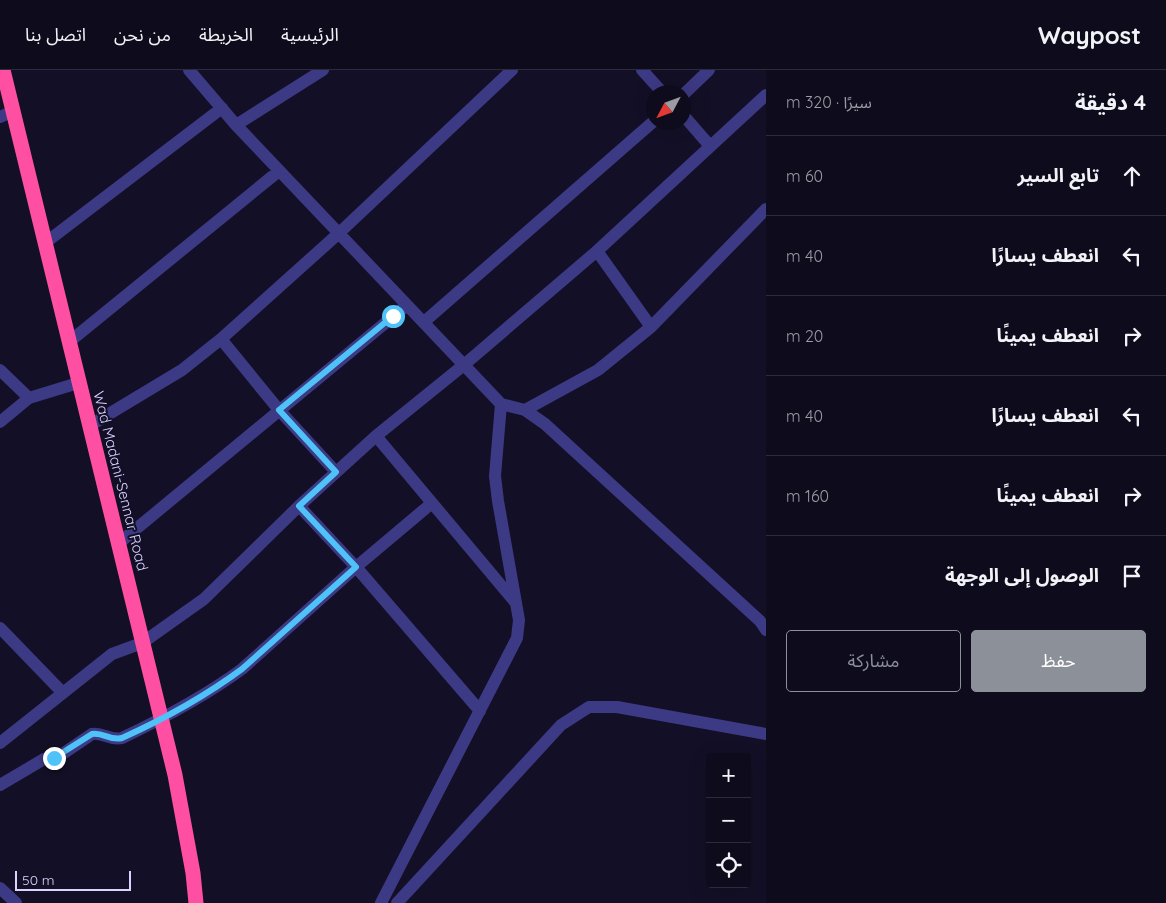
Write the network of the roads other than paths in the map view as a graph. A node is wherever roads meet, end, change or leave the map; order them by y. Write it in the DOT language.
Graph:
graph roads {
  1 [pos="3,70"];
  2 [pos="189,70"];
  3 [pos="323,70"];
  4 [pos="512,70"];
  5 [pos="642,70"];
  6 [pos="709,70"];
  7 [pos="656,85"];
  8 [pos="691,87"];
  9 [pos="766,95"];
  10 [pos="222,108"];
  11 [pos="6,114"];
  12 [pos="691,124"];
  13 [pos="236,125"];
  14 [pos="646,128"];
  15 [pos="710,146"];
  16 [pos="279,171"];
  17 [pos="766,209"];
  18 [pos="338,234"];
  19 [pos="45,243"];
  20 [pos="597,251"];
  21 [pos="407,304"];
  22 [pos="424,322"];
  23 [pos="651,327"];
  24 [pos="221,340"];
  25 [pos="68,342"];
  26 [pos="465,364"];
  27 [pos="0,370"];
  28 [pos="78,383"];
  29 [pos="29,398"];
  30 [pos="501,404"];
  31 [pos="279,410"];
  32 [pos="525,410"];
  33 [pos="0,422"];
  34 [pos="89,426"];
  35 [pos="376,436"];
  36 [pos="336,472"];
  37 [pos="432,503"];
  38 [pos="299,506"];
  39 [pos="118,543"];
  40 [pos="356,567"];
  41 [pos="516,604"];
  42 [pos="0,628"];
  43 [pos="766,630"];
  44 [pos="142,643"];
  45 [pos="62,692"];
  46 [pos="480,711"];
  47 [pos="161,720"];
  48 [pos="766,734"];
  49 [pos="0,743"];
  50 [pos="0,785"];
  51 [pos="0,888"];
  52 [pos="16,903"];
  53 [pos="196,903"];
  54 [pos="381,903"];
  55 [pos="397,903"];
  1 -- 11 [label="highway, Wad Madani-Sennar Road"];
  2 -- 10 [label="street"];
  3 -- 13 [label="street"];
  4 -- 18 [label="street"];
  5 -- 7 [label="street"];
  6 -- 8 [label="street"];
  9 -- 15 [label="street"];
  10 -- 13 [label="street"];
  10 -- 19 [label="street"];
  11 -- 19 [label="highway, Wad Madani-Sennar Road"];
  12 -- 15 [label="street"];
  13 -- 16 [label="street"];
  14 -- 22 [label="street"];
  15 -- 20 [label="street"];
  16 -- 18 [label="street"];
  16 -- 25 [label="street"];
  17 -- 23 [label="street"];
  18 -- 21 [label="street"];
  18 -- 24 [label="street"];
  19 -- 25 [label="highway, Wad Madani-Sennar Road"];
  20 -- 23 [label="street"];
  20 -- 26 [label="street"];
  21 -- 22 [label="street"];
  21 -- 31 [label="street"];
  22 -- 26 [label="street"];
  23 -- 32 [label="street"];
  24 -- 31 [label="street"];
  24 -- 34 [label="street"];
  25 -- 28 [label="highway, Wad Madani-Sennar Road"];
  26 -- 30 [label="street"];
  26 -- 35 [label="street"];
  27 -- 29 [label="street"];
  28 -- 29 [label="street"];
  28 -- 34 [label="highway, Wad Madani-Sennar Road"];
  29 -- 33 [label="street"];
  30 -- 32 [label="street"];
  30 -- 41 [label="street"];
  31 -- 36 [label="street"];
  31 -- 39 [label="street"];
  32 -- 43 [label="street"];
  34 -- 39 [label="highway, Wad Madani-Sennar Road"];
  35 -- 36 [label="street"];
  35 -- 37 [label="street"];
  36 -- 38 [label="street"];
  37 -- 40 [label="street"];
  37 -- 41 [label="street"];
  38 -- 40 [label="street"];
  38 -- 44 [label="street"];
  39 -- 44 [label="highway, Wad Madani-Sennar Road"];
  40 -- 46 [label="street"];
  40 -- 47 [label="street"];
  41 -- 46 [label="street"];
  42 -- 45 [label="street"];
  44 -- 45 [label="street"];
  44 -- 47 [label="highway, Wad Madani-Sennar Road"];
  45 -- 49 [label="street"];
  46 -- 54 [label="street"];
  47 -- 50 [label="street"];
  47 -- 53 [label="highway, Wad Madani-Sennar Road"];
  48 -- 55 [label="street"];
  51 -- 52 [label="street"];
}
